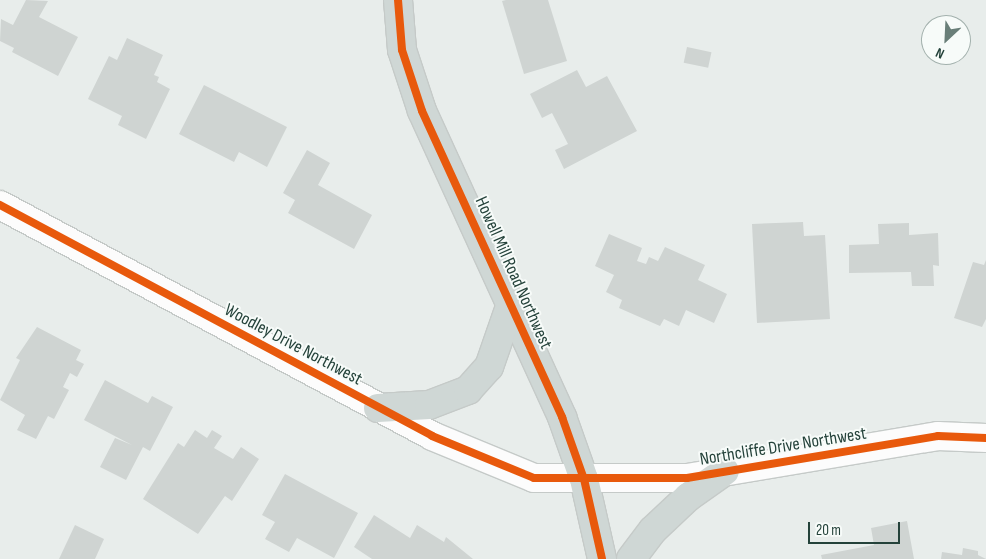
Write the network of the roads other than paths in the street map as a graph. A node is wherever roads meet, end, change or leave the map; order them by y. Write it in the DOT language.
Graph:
graph roads {
  1 [pos="398,0"];
  2 [pos="0,205"];
  3 [pos="511,304"];
  4 [pos="378,408"];
  5 [pos="986,438"];
  6 [pos="725,471"];
  7 [pos="584,479"];
  8 [pos="602,559"];
  9 [pos="631,559"];
  1 -- 3 [label="main road, Howell Mill Road Northwest"];
  2 -- 4 [label="street, Woodley Drive Northwest"];
  3 -- 4 [label="main road"];
  3 -- 7 [label="main road, Howell Mill Road Northwest"];
  4 -- 7 [label="street, Woodley Drive Northwest"];
  5 -- 6 [label="street, Northcliffe Drive Northwest"];
  6 -- 7 [label="street, Northcliffe Drive Northwest"];
  6 -- 9 [label="main road"];
  7 -- 8 [label="main road, Howell Mill Road Northwest"];
}
